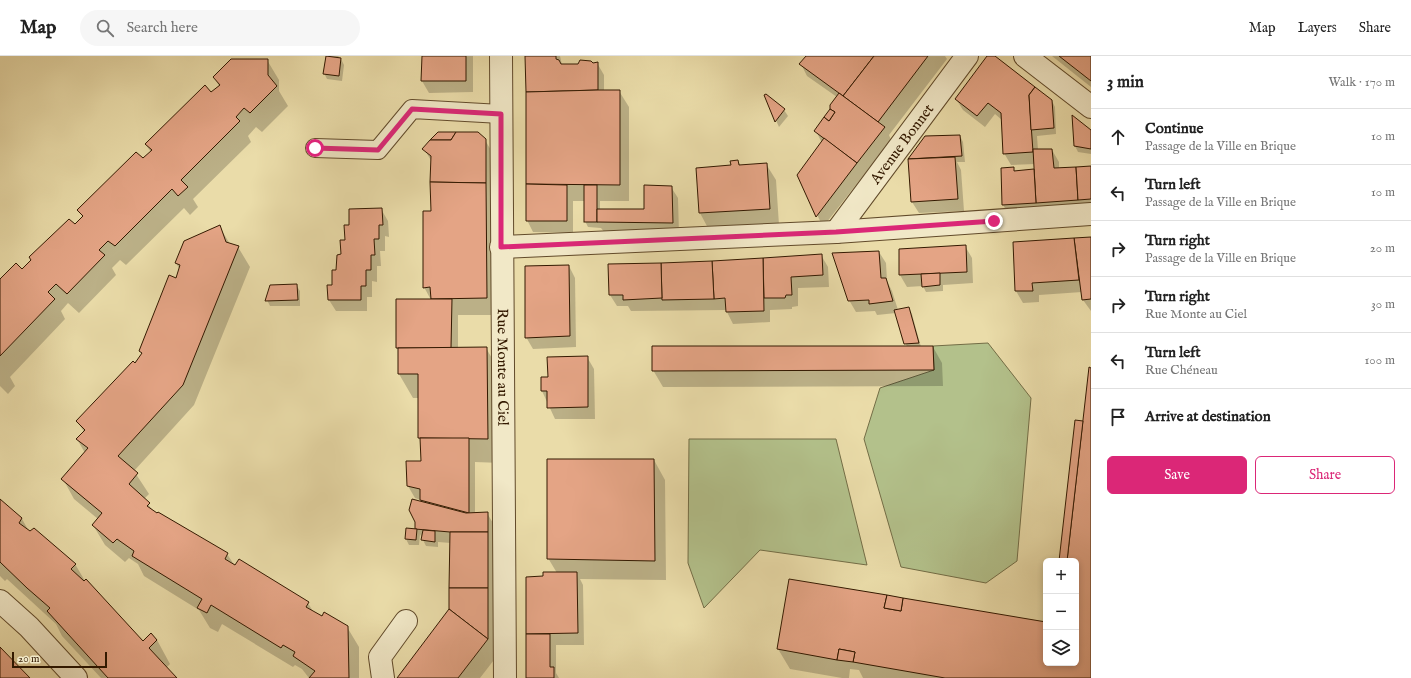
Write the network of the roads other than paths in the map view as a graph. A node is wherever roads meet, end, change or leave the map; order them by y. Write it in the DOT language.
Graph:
graph roads {
  1 [pos="501,56"];
  2 [pos="967,56"];
  3 [pos="1026,56"];
  4 [pos="1091,107"];
  5 [pos="501,114"];
  6 [pos="315,148"];
  7 [pos="1091,214"];
  8 [pos="836,232"];
  9 [pos="501,247"];
  10 [pos="0,601"];
  11 [pos="406,621"];
  12 [pos="76,678"];
  13 [pos="383,678"];
  14 [pos="505,678"];
  1 -- 5 [label="street, Rue Monte au Ciel"];
  2 -- 8 [label="street, Avenue Bonnet"];
  3 -- 4 [label="street"];
  5 -- 6 [label="lane"];
  5 -- 9 [label="street, Rue Monte au Ciel"];
  7 -- 8 [label="street"];
  8 -- 9 [label="street"];
  9 -- 14 [label="street, Rue Monte au Ciel"];
  10 -- 12 [label="street"];
  11 -- 13 [label="street"];
}
